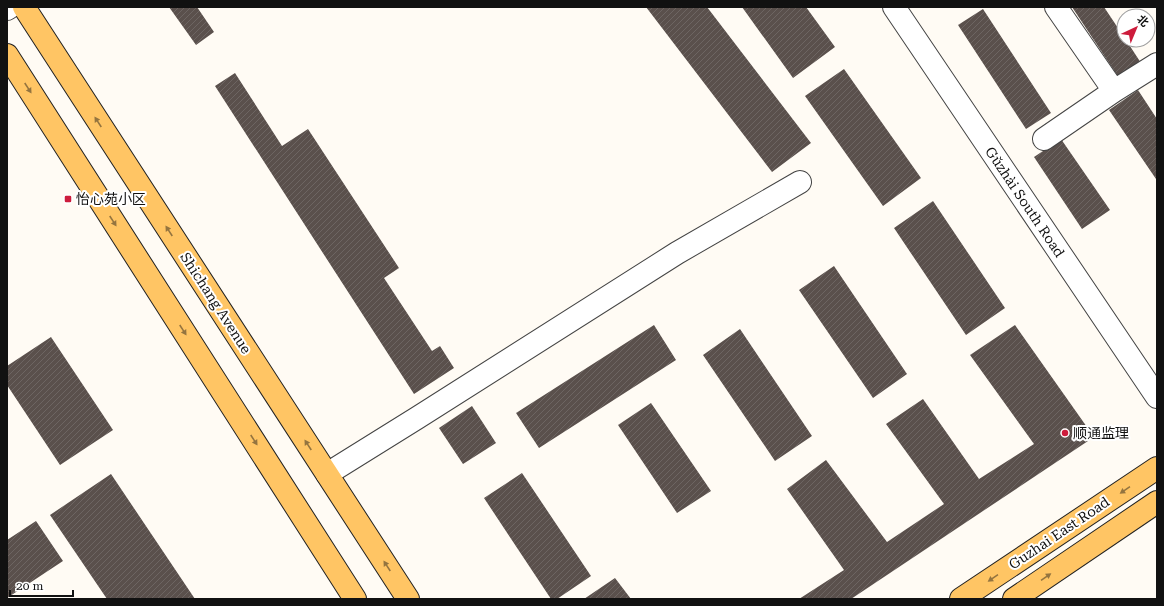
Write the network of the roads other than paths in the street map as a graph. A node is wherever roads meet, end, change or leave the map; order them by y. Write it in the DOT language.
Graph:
graph roads {
  1 [pos="10,7"];
  2 [pos="24,7"];
  3 [pos="894,7"];
  4 [pos="1056,7"];
  5 [pos="7,9"];
  6 [pos="7,55"];
  7 [pos="1157,64"];
  8 [pos="1114,91"];
  9 [pos="1044,139"];
  10 [pos="800,182"];
  11 [pos="1157,397"];
  12 [pos="1157,468"];
  13 [pos="327,474"];
  14 [pos="1157,502"];
  15 [pos="356,599"];
  16 [pos="408,599"];
  17 [pos="961,599"];
  18 [pos="1014,599"];
  1 -- 5 [label="street"];
  13 -- 2 [label="main road, Shichang Avenue, one-way"];
  3 -- 11 [label="street, Gǔzhài South Road"];
  4 -- 8 [label="street"];
  6 -- 15 [label="main road, one-way"];
  7 -- 8 [label="street"];
  8 -- 9 [label="street"];
  10 -- 13 [label="street"];
  12 -- 17 [label="main road, Guzhai East Road, one-way"];
  16 -- 13 [label="main road, Shichang Avenue, one-way"];
  18 -- 14 [label="main road, Guzhai East Road, one-way"];
}
